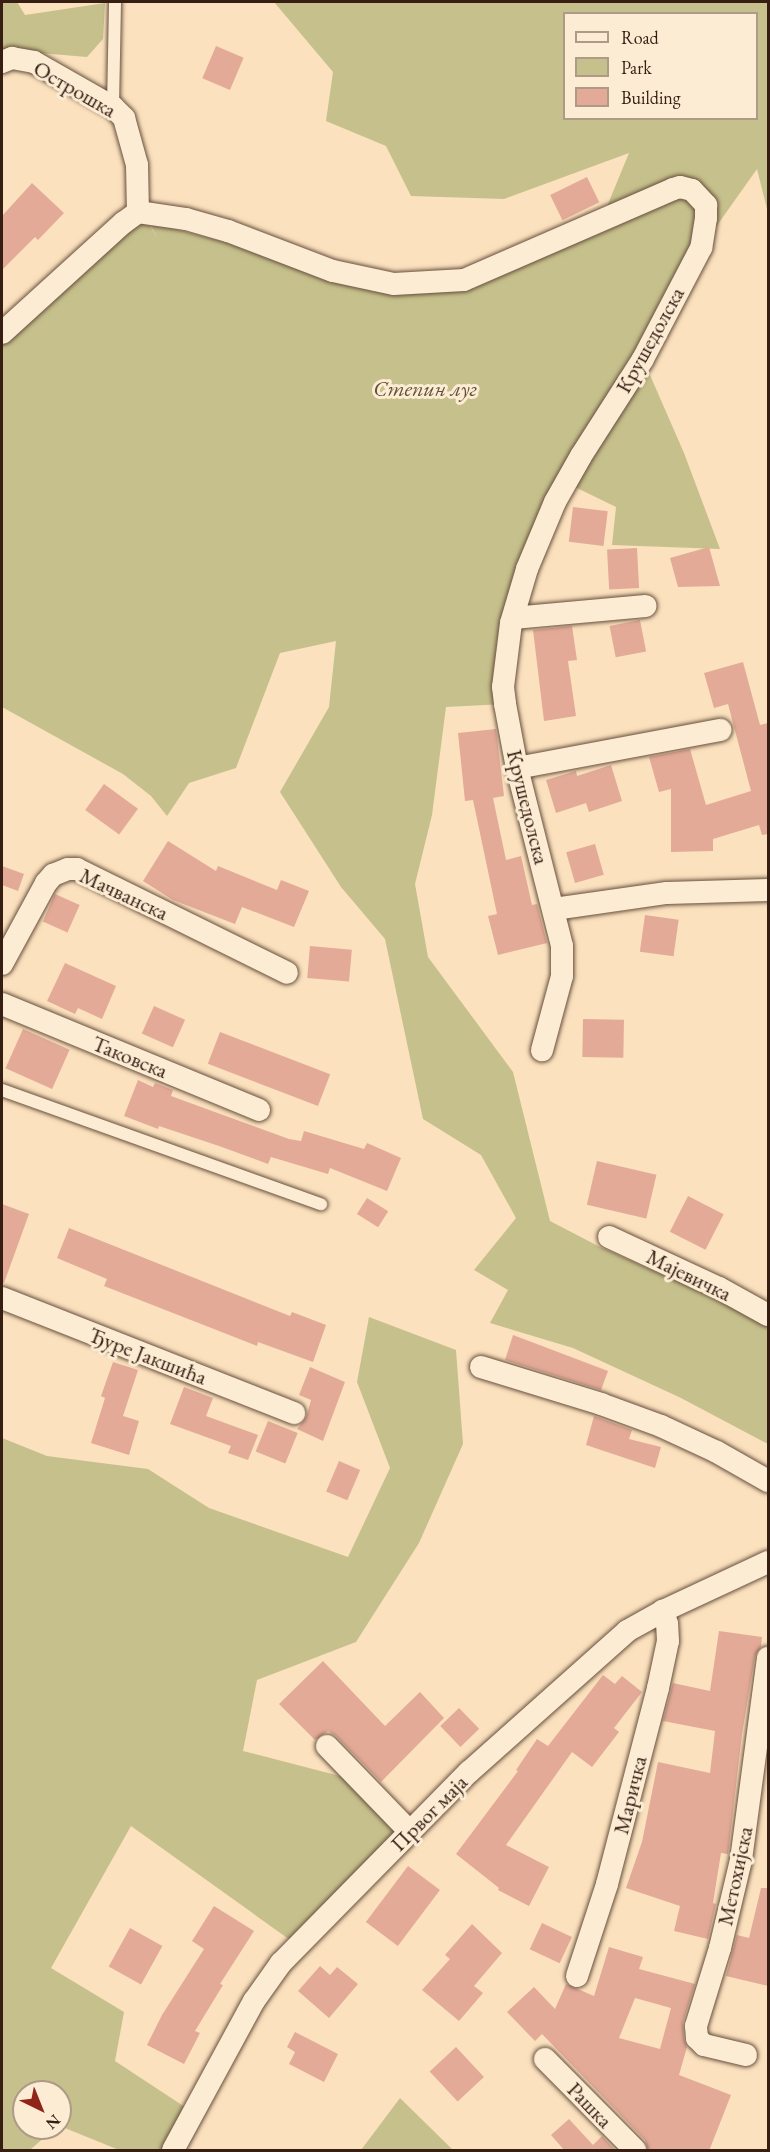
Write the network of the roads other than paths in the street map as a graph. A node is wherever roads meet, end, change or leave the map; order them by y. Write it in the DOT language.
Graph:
graph roads {
  1 [pos="115,2"];
  2 [pos="2,62"];
  3 [pos="113,107"];
  4 [pos="138,212"];
  5 [pos="2,333"];
  6 [pos="645,606"];
  7 [pos="513,618"];
  8 [pos="720,730"];
  9 [pos="517,768"];
  10 [pos="768,890"];
  11 [pos="554,909"];
  12 [pos="2,964"];
  13 [pos="287,973"];
  14 [pos="2,1004"];
  15 [pos="542,1050"];
  16 [pos="2,1090"];
  17 [pos="259,1110"];
  18 [pos="321,1204"];
  19 [pos="609,1237"];
  20 [pos="2,1298"];
  21 [pos="768,1315"];
  22 [pos="481,1367"];
  23 [pos="294,1413"];
  24 [pos="768,1481"];
  25 [pos="768,1564"];
  26 [pos="663,1611"];
  27 [pos="768,1658"];
  28 [pos="327,1746"];
  29 [pos="410,1832"];
  30 [pos="577,1976"];
  31 [pos="746,2055"];
  32 [pos="545,2059"];
  33 [pos="173,2151"];
  34 [pos="635,2151"];
  1 -- 3 [label="lane"];
  2 -- 3 [label="street, Острошка"];
  3 -- 4 [label="street, Острошка"];
  4 -- 5 [label="street"];
  4 -- 7 [label="street, Крушедолска"];
  6 -- 7 [label="street"];
  7 -- 9 [label="street, Крушедолска"];
  8 -- 9 [label="street"];
  9 -- 11 [label="street, Крушедолска"];
  10 -- 11 [label="street"];
  11 -- 15 [label="street, Крушедолска"];
  12 -- 13 [label="street, Мачванска"];
  14 -- 17 [label="street, Таковска"];
  16 -- 18 [label="lane"];
  19 -- 21 [label="street, Мајевичка"];
  20 -- 23 [label="street, Ђуре Јакшића"];
  22 -- 24 [label="street"];
  25 -- 26 [label="street, Првог маја"];
  26 -- 29 [label="street, Првог маја"];
  26 -- 30 [label="street, Маричка"];
  27 -- 31 [label="street, Метохијска"];
  28 -- 29 [label="street"];
  29 -- 33 [label="street, Првог маја"];
  32 -- 34 [label="street, Рашка"];
}
